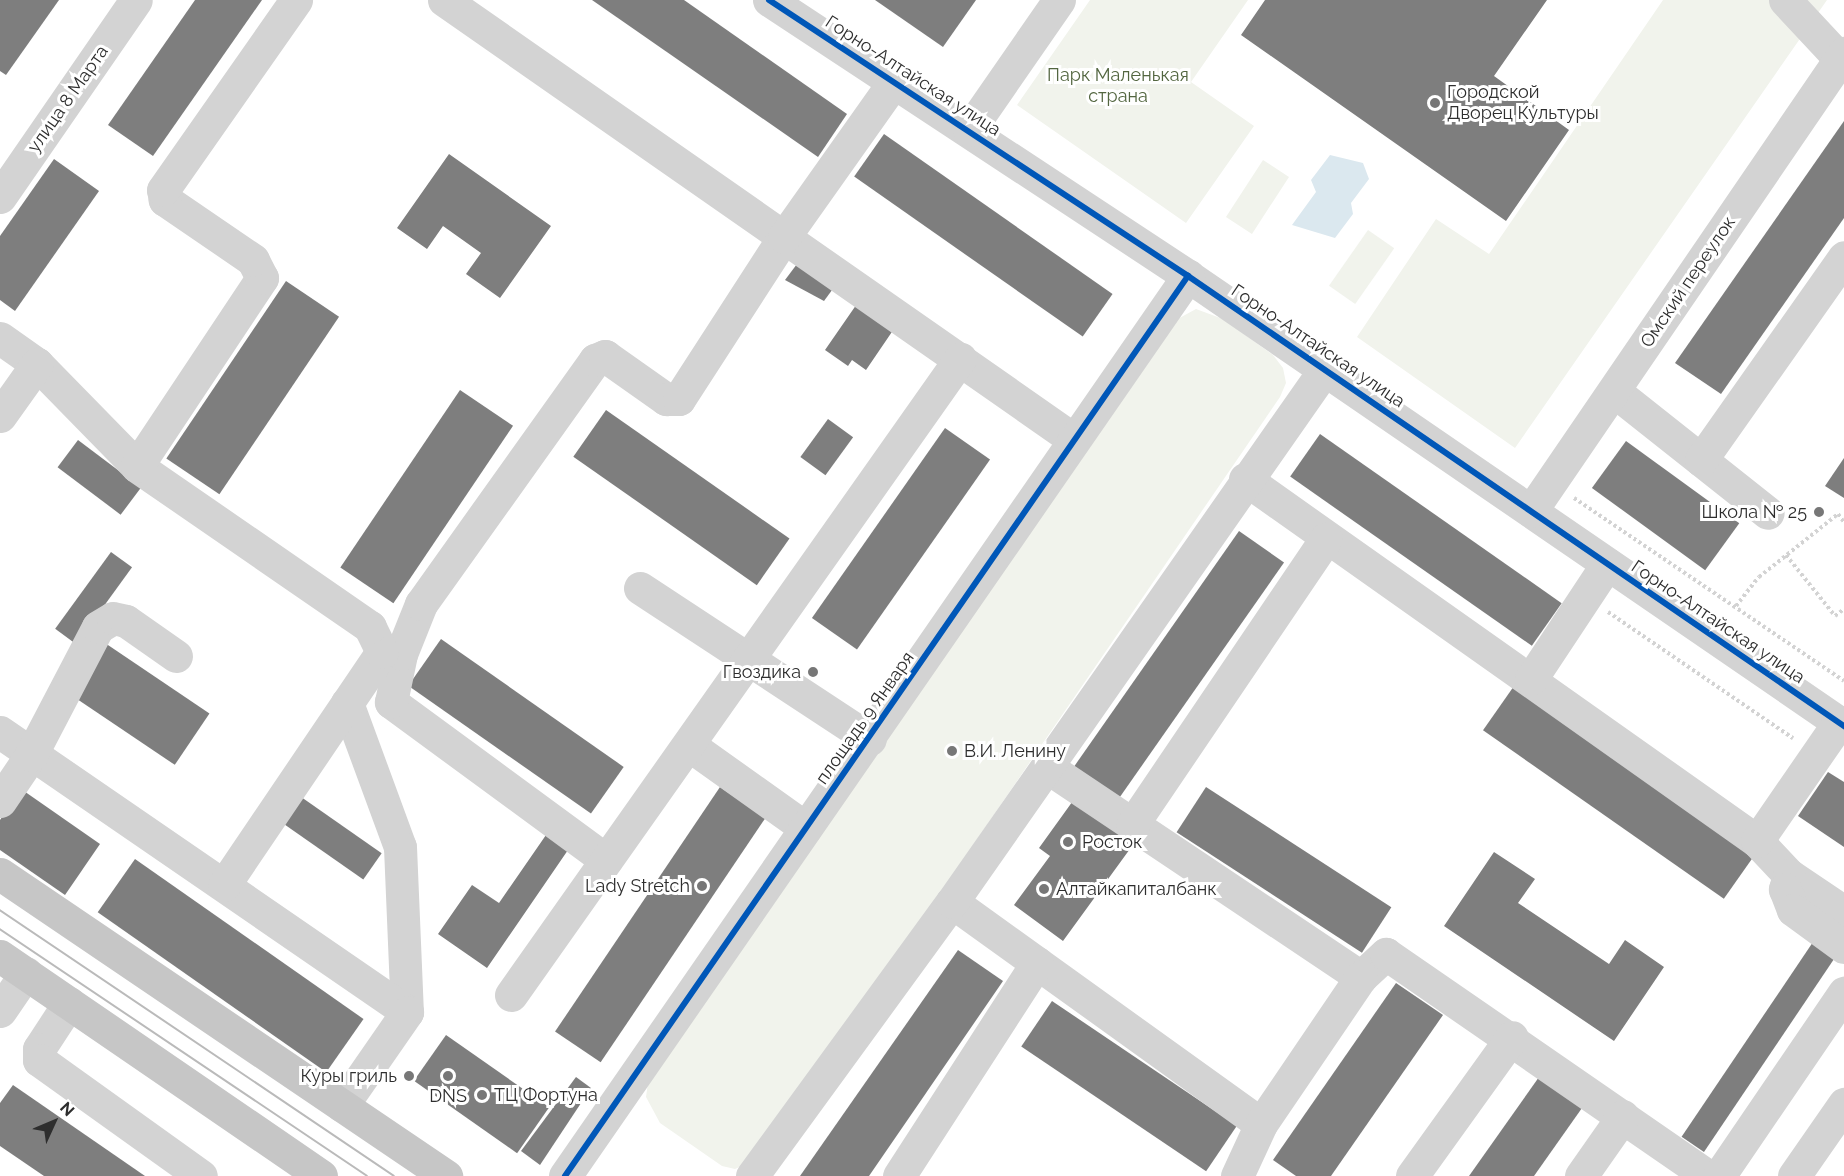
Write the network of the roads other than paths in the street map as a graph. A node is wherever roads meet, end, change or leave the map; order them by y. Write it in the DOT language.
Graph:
graph roads {
  1 [pos="136,0"];
  2 [pos="296,0"];
  3 [pos="444,0"];
  4 [pos="769,0"];
  5 [pos="1059,0"];
  6 [pos="1785,0"];
  7 [pos="1839,69"];
  8 [pos="893,83"];
  9 [pos="969,130"];
  10 [pos="0,197"];
  11 [pos="784,237"];
  12 [pos="1844,257"];
  13 [pos="1188,276"];
  14 [pos="0,338"];
  15 [pos="960,359"];
  16 [pos="37,364"];
  17 [pos="1326,369"];
  18 [pos="1614,391"];
  19 [pos="0,416"];
  20 [pos="1074,439"];
  21 [pos="1701,460"];
  22 [pos="137,466"];
  23 [pos="1245,479"];
  24 [pos="1531,511"];
  25 [pos="1768,513"];
  26 [pos="1326,538"];
  27 [pos="1606,564"];
  28 [pos="640,588"];
  29 [pos="176,656"];
  30 [pos="748,659"];
  31 [pos="1531,679"];
  32 [pos="347,703"];
  33 [pos="1842,724"];
  34 [pos="0,732"];
  35 [pos="870,739"];
  36 [pos="689,745"];
  37 [pos="31,755"];
  38 [pos="1047,767"];
  39 [pos="0,801"];
  40 [pos="1132,825"];
  41 [pos="806,828"];
  42 [pos="1757,841"];
  43 [pos="606,860"];
  44 [pos="0,874"];
  45 [pos="1789,875"];
  46 [pos="224,885"];
  47 [pos="952,902"];
  48 [pos="1844,912"];
  49 [pos="1844,947"];
  50 [pos="1037,963"];
  51 [pos="13,964"];
  52 [pos="1361,977"];
  53 [pos="1844,993"];
  54 [pos="511,995"];
  55 [pos="69,1003"];
  56 [pos="0,1011"];
  57 [pos="407,1012"];
  58 [pos="1512,1037"];
  59 [pos="1844,1104"];
  60 [pos="342,1107"];
  61 [pos="1623,1116"];
  62 [pos="1261,1124"];
  63 [pos="201,1176"];
  64 [pos="321,1176"];
  65 [pos="446,1176"];
  66 [pos="565,1176"];
  67 [pos="752,1176"];
  68 [pos="899,1176"];
  69 [pos="1237,1176"];
  70 [pos="1412,1176"];
  71 [pos="1581,1176"];
  72 [pos="1708,1176"];
  73 [pos="1719,1176"];
  74 [pos="1794,1176"];
  1 -- 10 [label="street, улица 8 Марта"];
  2 -- 22 [label="street"];
  3 -- 11 [label="street"];
  4 -- 8 [label="street, Горно-Алтайская улица"];
  5 -- 9 [label="street"];
  6 -- 7 [label="street"];
  7 -- 18 [label="street, Омский переулок"];
  8 -- 9 [label="street, Горно-Алтайская улица"];
  8 -- 11 [label="street"];
  9 -- 13 [label="street, Горно-Алтайская улица"];
  11 -- 15 [label="street"];
  11 -- 43 [label="street"];
  12 -- 21 [label="street"];
  13 -- 17 [label="street, Горно-Алтайская улица"];
  13 -- 20 [label="street, площадь 9 Января"];
  14 -- 16 [label="street"];
  15 -- 20 [label="street"];
  15 -- 30 [label="street"];
  16 -- 19 [label="street"];
  16 -- 22 [label="street"];
  17 -- 23 [label="street"];
  17 -- 24 [label="street, Горно-Алтайская улица"];
  18 -- 21 [label="street"];
  18 -- 24 [label="street, Омский переулок"];
  20 -- 35 [label="street, площадь 9 Января"];
  21 -- 25 [label="street"];
  22 -- 32 [label="street"];
  23 -- 26 [label="street"];
  23 -- 38 [label="street"];
  24 -- 27 [label="street, Горно-Алтайская улица"];
  26 -- 31 [label="street"];
  26 -- 40 [label="street"];
  27 -- 31 [label="street"];
  27 -- 33 [label="street, Горно-Алтайская улица"];
  28 -- 30 [label="street"];
  29 -- 37 [label="street"];
  30 -- 35 [label="street"];
  30 -- 36 [label="street"];
  31 -- 42 [label="street"];
  32 -- 46 [label="street"];
  32 -- 57 [label="street"];
  33 -- 42 [label="street"];
  34 -- 37 [label="street"];
  35 -- 41 [label="street, площадь 9 Января"];
  36 -- 41 [label="street"];
  36 -- 43 [label="street"];
  37 -- 39 [label="street"];
  37 -- 46 [label="street"];
  38 -- 40 [label="street"];
  38 -- 47 [label="street"];
  40 -- 52 [label="street"];
  41 -- 66 [label="street, площадь 9 Января"];
  42 -- 45 [label="street"];
  43 -- 54 [label="street"];
  44 -- 60 [label="main road"];
  45 -- 48 [label="street"];
  45 -- 49 [label="street"];
  46 -- 57 [label="street"];
  47 -- 50 [label="street"];
  47 -- 67 [label="street"];
  50 -- 62 [label="street"];
  50 -- 68 [label="street"];
  51 -- 55 [label="main road"];
  51 -- 56 [label="street"];
  52 -- 58 [label="street"];
  52 -- 62 [label="street"];
  53 -- 73 [label="street"];
  55 -- 63 [label="street"];
  55 -- 64 [label="main road"];
  57 -- 60 [label="street"];
  58 -- 61 [label="street"];
  58 -- 70 [label="street"];
  59 -- 74 [label="street"];
  60 -- 65 [label="main road"];
  61 -- 71 [label="street"];
  61 -- 72 [label="street"];
  62 -- 69 [label="street"];
}
